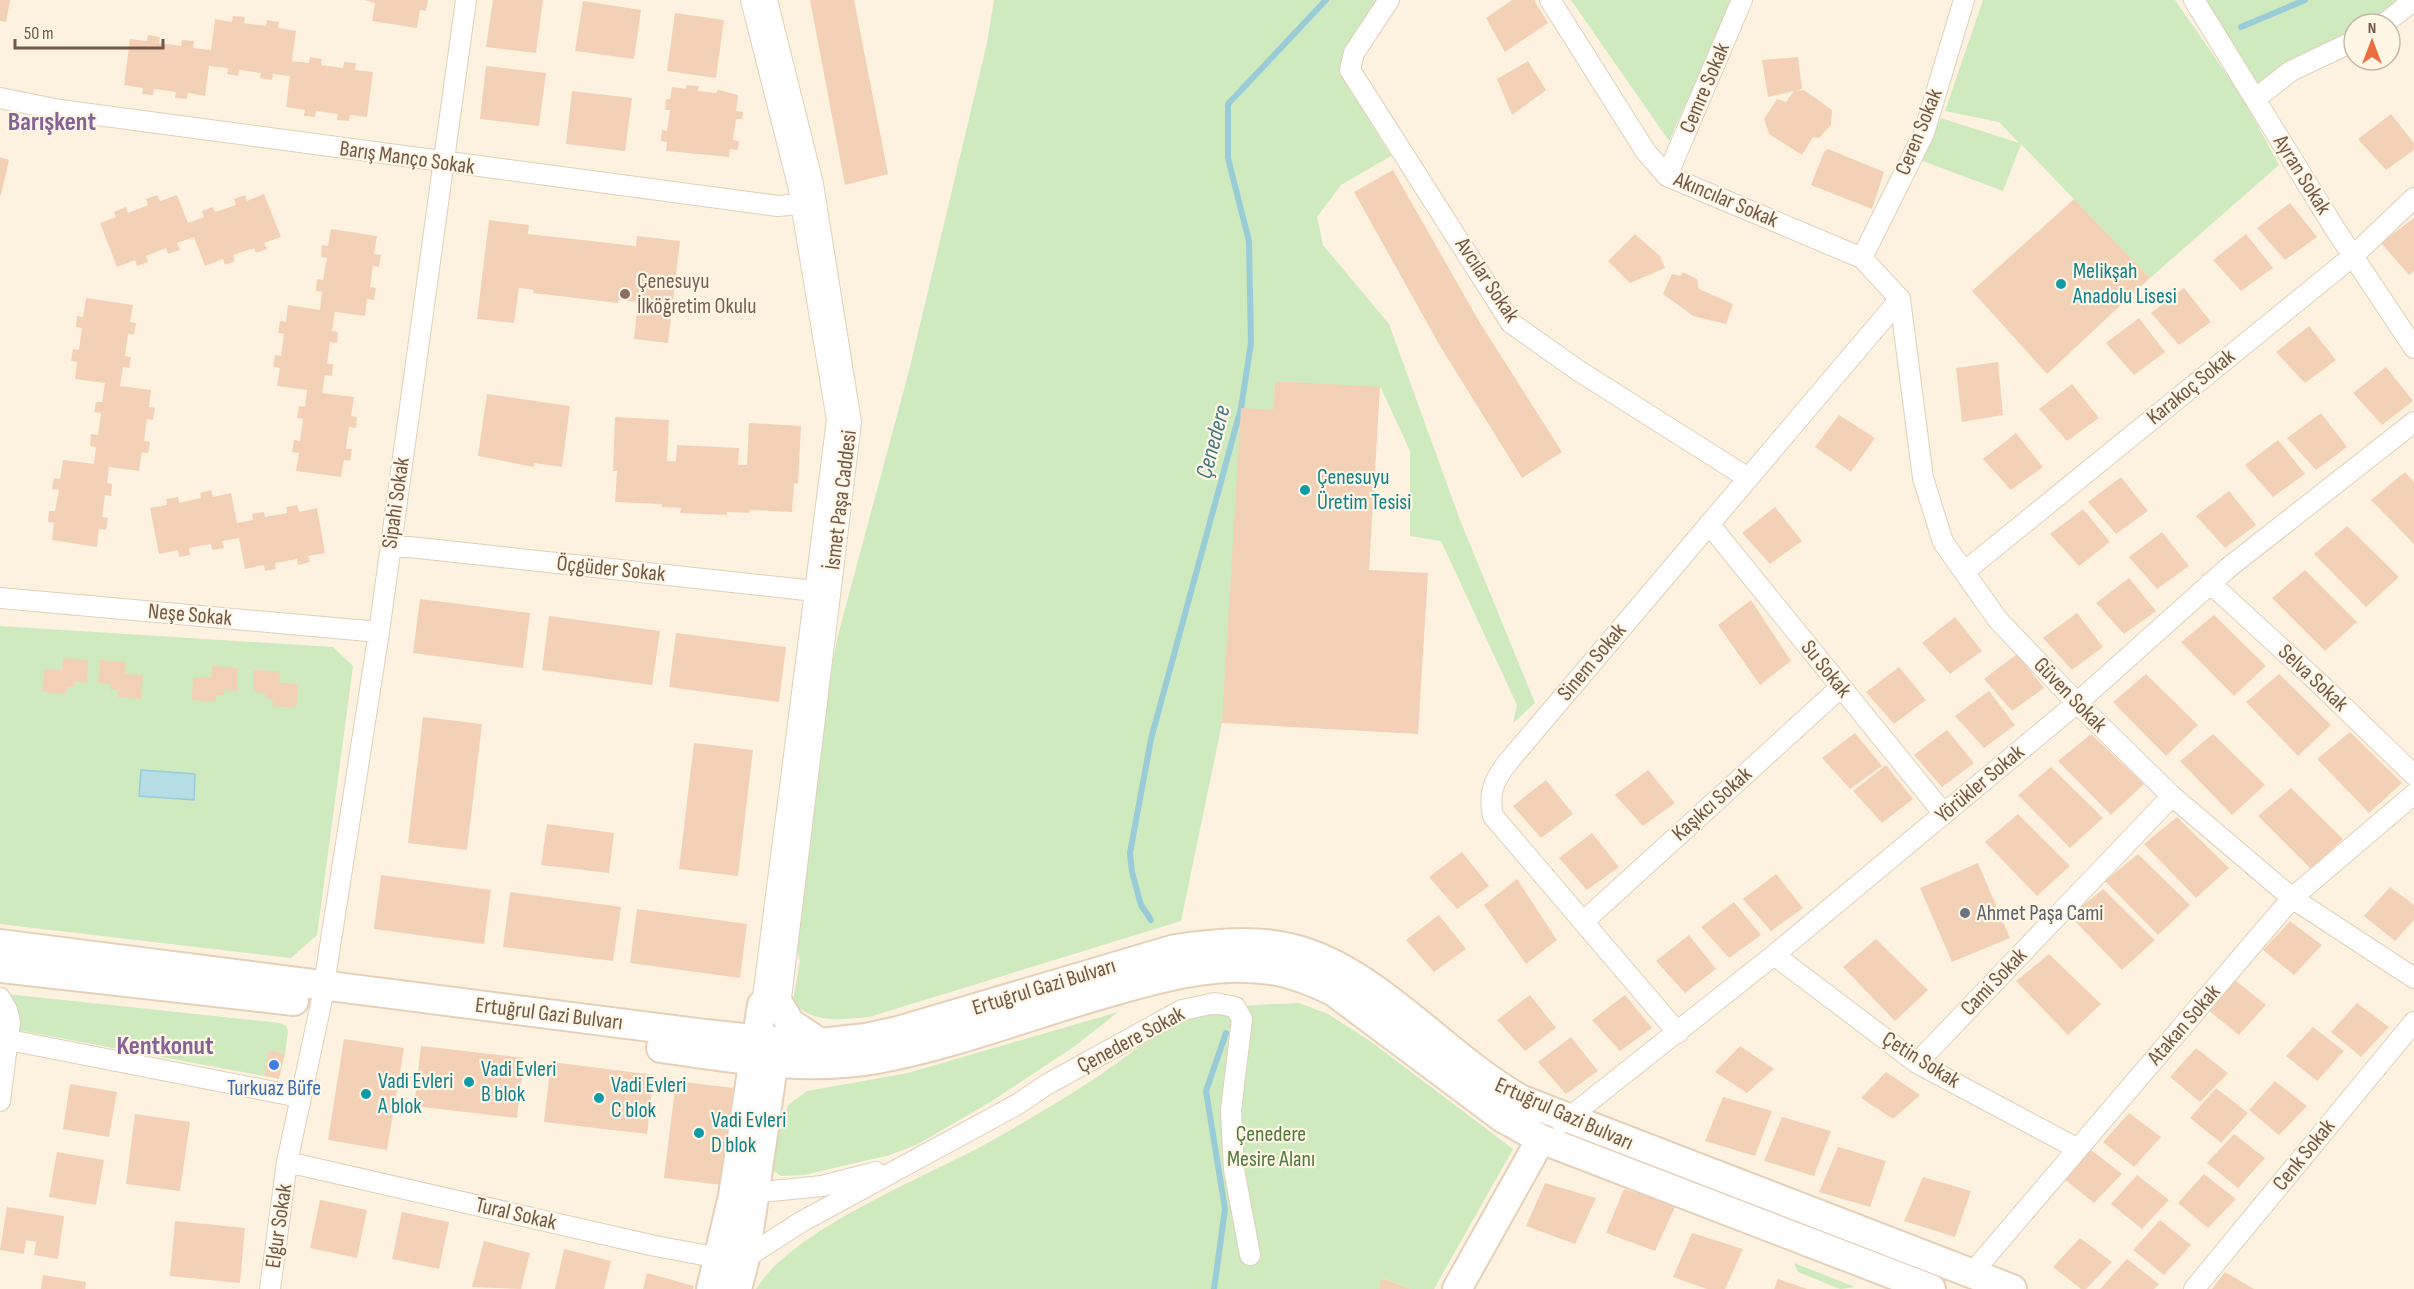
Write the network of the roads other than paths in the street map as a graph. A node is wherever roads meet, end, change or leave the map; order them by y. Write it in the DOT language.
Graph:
graph roads {
  1 [pos="466,0"];
  2 [pos="751,0"];
  3 [pos="767,0"];
  4 [pos="1389,0"];
  5 [pos="1550,0"];
  6 [pos="1742,0"];
  7 [pos="1964,0"];
  8 [pos="2194,0"];
  9 [pos="2414,0"];
  10 [pos="2399,12"];
  11 [pos="2342,47"];
  12 [pos="0,98"];
  13 [pos="2255,99"];
  14 [pos="442,162"];
  15 [pos="1667,176"];
  16 [pos="2414,198"];
  17 [pos="808,203"];
  18 [pos="2353,256"];
  19 [pos="1862,258"];
  20 [pos="1900,299"];
  21 [pos="2414,348"];
  22 [pos="2414,422"];
  23 [pos="1748,478"];
  24 [pos="1709,524"];
  25 [pos="391,545"];
  26 [pos="1964,572"];
  27 [pos="2210,583"];
  28 [pos="822,588"];
  29 [pos="0,598"];
  30 [pos="379,632"];
  31 [pos="1841,687"];
  32 [pos="2077,703"];
  33 [pos="2414,775"];
  34 [pos="2414,794"];
  35 [pos="2172,796"];
  36 [pos="1944,814"];
  37 [pos="2292,898"];
  38 [pos="1583,922"];
  39 [pos="0,944"];
  40 [pos="1774,955"];
  41 [pos="0,968"];
  42 [pos="2414,978"];
  43 [pos="323,995"];
  44 [pos="0,998"];
  45 [pos="771,1006"];
  46 [pos="2414,1022"];
  47 [pos="1678,1033"];
  48 [pos="9,1040"];
  49 [pos="703,1044"];
  50 [pos="819,1054"];
  51 [pos="763,1063"];
  52 [pos="1917,1063"];
  53 [pos="2,1079"];
  54 [pos="300,1097"];
  55 [pos="0,1101"];
  56 [pos="1567,1119"];
  57 [pos="1541,1139"];
  58 [pos="2078,1149"];
  59 [pos="287,1162"];
  60 [pos="907,1164"];
  61 [pos="744,1194"];
  62 [pos="1250,1255"];
  63 [pos="732,1257"];
  64 [pos="1972,1273"];
  65 [pos="1921,1287"];
  66 [pos="270,1289"];
  67 [pos="711,1289"];
  68 [pos="737,1289"];
  69 [pos="1457,1289"];
  70 [pos="2012,1289"];
  71 [pos="2194,1289"];
  1 -- 14 [label="street, Sipahi Sokak"];
  2 -- 17 [label="street, İsmet Paşa Caddesi"];
  3 -- 17 [label="street, İsmet Paşa Caddesi"];
  4 -- 23 [label="street, Avcılar Sokak"];
  5 -- 15 [label="street, Akıncılar Sokak"];
  6 -- 15 [label="street, Cemre Sokak"];
  7 -- 19 [label="street, Ceren Sokak"];
  8 -- 13 [label="street, Ayran Sokak"];
  9 -- 10 [label="street"];
  11 -- 13 [label="street"];
  12 -- 14 [label="street, Barış Manço Sokak"];
  13 -- 18 [label="street, Ayran Sokak"];
  14 -- 17 [label="street, Barış Manço Sokak"];
  14 -- 25 [label="street, Sipahi Sokak"];
  15 -- 19 [label="street, Akıncılar Sokak"];
  16 -- 18 [label="street, Karakoç Sokak"];
  17 -- 28 [label="street, İsmet Paşa Caddesi"];
  18 -- 21 [label="street, Ayran Sokak"];
  18 -- 26 [label="street, Karakoç Sokak"];
  19 -- 20 [label="street, Akıncılar Sokak"];
  20 -- 23 [label="street, Sinem Sokak"];
  20 -- 26 [label="street, Güven Sokak"];
  22 -- 27 [label="street, Yörükler Sokak"];
  23 -- 24 [label="street, Sinem Sokak"];
  24 -- 31 [label="street, Su Sokak"];
  24 -- 38 [label="street, Sinem Sokak"];
  25 -- 28 [label="street, Öçgüder Sokak"];
  25 -- 30 [label="street, Sipahi Sokak"];
  26 -- 32 [label="street, Güven Sokak"];
  27 -- 32 [label="street, Yörükler Sokak"];
  27 -- 33 [label="street, Selva Sokak"];
  28 -- 45 [label="street, İsmet Paşa Caddesi"];
  29 -- 30 [label="street, Neşe Sokak"];
  30 -- 43 [label="street, Sipahi Sokak"];
  31 -- 36 [label="street, Su Sokak"];
  31 -- 38 [label="street, Kaşıkcı Sokak"];
  32 -- 35 [label="street, Güven Sokak"];
  32 -- 36 [label="street, Yörükler Sokak"];
  34 -- 37 [label="street, Atakan Sokak"];
  35 -- 37 [label="street, Güven Sokak"];
  35 -- 52 [label="street, Cami Sokak"];
  36 -- 40 [label="street, Yörükler Sokak"];
  37 -- 42 [label="street, Güven Sokak"];
  37 -- 58 [label="street, Atakan Sokak"];
  38 -- 47 [label="street, Sinem Sokak"];
  39 -- 43 [label="main road, Ertuğrul Gazi Bulvarı"];
  40 -- 47 [label="street, Yörükler Sokak"];
  40 -- 52 [label="street, Çetin Sokak"];
  41 -- 43 [label="main road, Ertuğrul Gazi Bulvarı"];
  43 -- 49 [label="main road, Ertuğrul Gazi Bulvarı"];
  43 -- 54 [label="street, Sipahi Sokak"];
  44 -- 48 [label="street"];
  45 -- 49 [label="main road"];
  45 -- 50 [label="main road"];
  45 -- 51 [label="main road"];
  46 -- 71 [label="street, Cenk Sokak"];
  47 -- 56 [label="street, Yörükler Sokak"];
  48 -- 53 [label="street"];
  48 -- 54 [label="street"];
  49 -- 51 [label="main road, Ertuğrul Gazi Bulvarı"];
  49 -- 51 [label="main road"];
  50 -- 51 [label="main road, Ertuğrul Gazi Bulvarı"];
  50 -- 51 [label="main road"];
  50 -- 56 [label="main road, Ertuğrul Gazi Bulvarı"];
  50 -- 57 [label="main road, Ertuğrul Gazi Bulvarı"];
  51 -- 61 [label="main road"];
  52 -- 58 [label="street, Çetin Sokak"];
  53 -- 55 [label="street"];
  54 -- 59 [label="street, Elgur Sokak"];
  56 -- 57 [label="street, Yörükler Sokak"];
  56 -- 64 [label="main road, Ertuğrul Gazi Bulvarı"];
  57 -- 65 [label="main road, Ertuğrul Gazi Bulvarı"];
  57 -- 69 [label="main road"];
  58 -- 64 [label="street, Atakan Sokak"];
  59 -- 63 [label="street, Tural Sokak"];
  59 -- 66 [label="street, Elgur Sokak"];
  60 -- 61 [label="street, Çenedere Sokak"];
  60 -- 62 [label="street, Çenedere Sokak"];
  60 -- 63 [label="street, Çenedere Sokak"];
  61 -- 63 [label="main road"];
  63 -- 67 [label="main road"];
  63 -- 68 [label="main road"];
  64 -- 70 [label="main road, Ertuğrul Gazi Bulvarı"];
}
